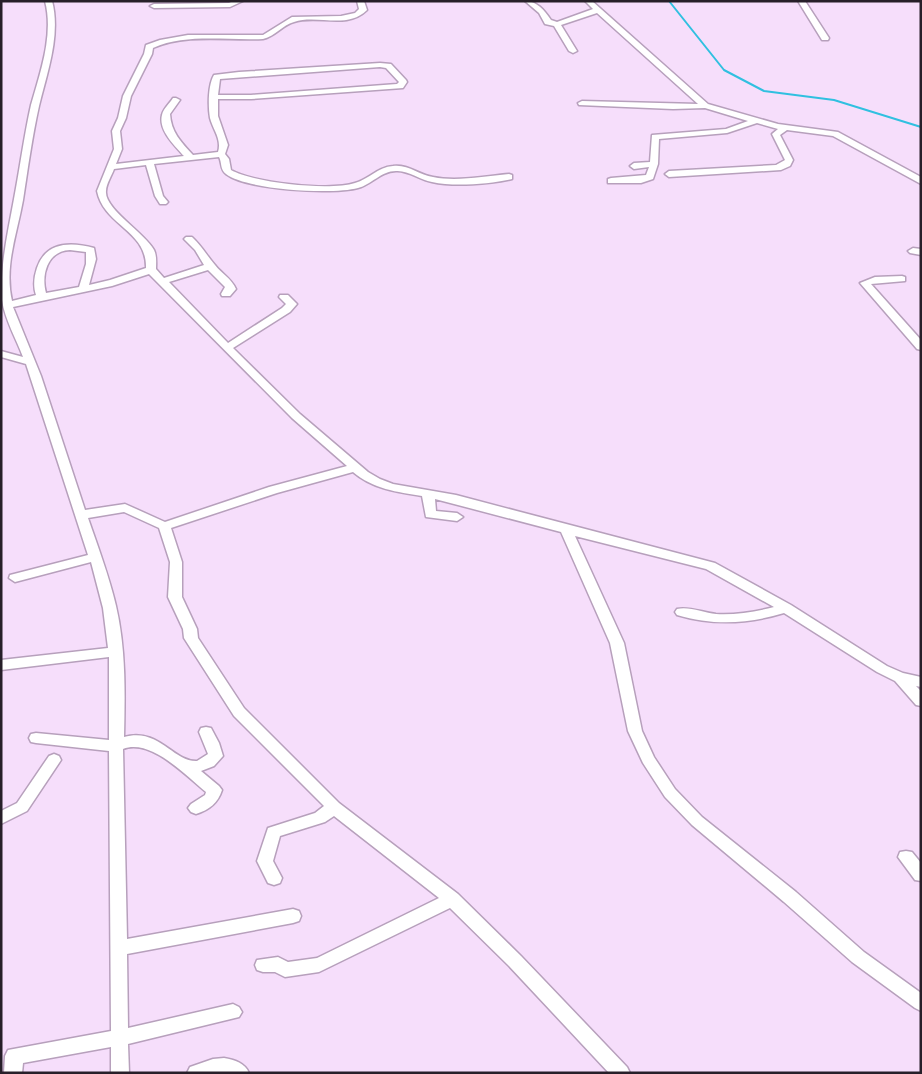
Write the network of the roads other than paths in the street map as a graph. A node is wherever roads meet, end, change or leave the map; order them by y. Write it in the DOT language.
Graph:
graph roads {
  1 [pos="48,1"];
  2 [pos="240,1"];
  3 [pos="360,1"];
  4 [pos="528,1"];
  5 [pos="588,1"];
  6 [pos="801,1"];
  7 [pos="154,6"];
  8 [pos="598,10"];
  9 [pos="557,24"];
  10 [pos="824,38"];
  11 [pos="573,51"];
  12 [pos="215,97"];
  13 [pos="176,100"];
  14 [pos="582,103"];
  15 [pos="705,106"];
  16 [pos="755,121"];
  17 [pos="784,128"];
  18 [pos="221,154"];
  19 [pos="192,158"];
  20 [pos="150,164"];
  21 [pos="654,164"];
  22 [pos="634,166"];
  23 [pos="111,168"];
  24 [pos="669,174"];
  25 [pos="509,177"];
  26 [pos="611,181"];
  27 [pos="921,181"];
  28 [pos="162,202"];
  29 [pos="189,239"];
  30 [pos="210,266"];
  31 [pos="152,270"];
  32 [pos="902,279"];
  33 [pos="163,281"];
  34 [pos="86,288"];
  35 [pos="226,294"];
  36 [pos="42,296"];
  37 [pos="284,297"];
  38 [pos="8,305"];
  39 [pos="921,347"];
  40 [pos="227,348"];
  41 [pos="1,354"];
  42 [pos="31,362"];
  43 [pos="356,468"];
  44 [pos="428,494"];
  45 [pos="81,516"];
  46 [pos="457,517"];
  47 [pos="164,526"];
  48 [pos="566,530"];
  49 [pos="95,557"];
  50 [pos="16,578"];
  51 [pos="786,608"];
  52 [pos="682,612"];
  53 [pos="114,652"];
  54 [pos="1,665"];
  55 [pos="900,677"];
  56 [pos="921,682"];
  57 [pos="921,701"];
  58 [pos="206,732"];
  59 [pos="36,738"];
  60 [pos="116,746"];
  61 [pos="54,760"];
  62 [pos="176,760"];
  63 [pos="334,807"];
  64 [pos="196,808"];
  65 [pos="1,818"];
  66 [pos="906,857"];
  67 [pos="921,875"];
  68 [pos="274,878"];
  69 [pos="452,899"];
  70 [pos="293,916"];
  71 [pos="119,948"];
  72 [pos="263,965"];
  73 [pos="921,1003"];
  74 [pos="233,1012"];
  75 [pos="119,1038"];
  76 [pos="14,1073"];
  77 [pos="120,1073"];
  78 [pos="196,1073"];
  79 [pos="240,1073"];
  80 [pos="621,1073"];
  1 -- 38 [label="street"];
  2 -- 7 [label="street"];
  3 -- 23 [label="street"];
  4 -- 9 [label="street"];
  5 -- 8 [label="street"];
  6 -- 10 [label="street"];
  8 -- 9 [label="street"];
  8 -- 15 [label="street"];
  9 -- 11 [label="street"];
  12 -- 12 [label="street"];
  12 -- 18 [label="street"];
  13 -- 19 [label="street"];
  14 -- 15 [label="street"];
  15 -- 16 [label="street"];
  16 -- 17 [label="street"];
  16 -- 21 [label="street"];
  17 -- 24 [label="street"];
  17 -- 27 [label="street"];
  18 -- 19 [label="street"];
  18 -- 25 [label="street"];
  19 -- 20 [label="street"];
  20 -- 23 [label="street"];
  20 -- 28 [label="street"];
  21 -- 22 [label="street"];
  21 -- 26 [label="street"];
  23 -- 31 [label="street"];
  29 -- 30 [label="street"];
  30 -- 33 [label="street"];
  30 -- 35 [label="street"];
  31 -- 33 [label="street"];
  31 -- 34 [label="street"];
  32 -- 39 [label="street"];
  33 -- 40 [label="street"];
  34 -- 36 [label="street"];
  34 -- 36 [label="street"];
  36 -- 38 [label="street"];
  37 -- 40 [label="street"];
  38 -- 42 [label="street"];
  40 -- 43 [label="street"];
  41 -- 42 [label="street"];
  42 -- 45 [label="street"];
  43 -- 44 [label="street"];
  43 -- 47 [label="street"];
  44 -- 46 [label="street"];
  44 -- 48 [label="street"];
  45 -- 47 [label="street"];
  45 -- 49 [label="street"];
  47 -- 63 [label="street"];
  48 -- 51 [label="street"];
  48 -- 73 [label="street"];
  49 -- 50 [label="street"];
  49 -- 53 [label="street"];
  51 -- 52 [label="street"];
  51 -- 55 [label="street"];
  53 -- 54 [label="street"];
  53 -- 60 [label="street"];
  55 -- 56 [label="street"];
  55 -- 57 [label="street"];
  58 -- 62 [label="street"];
  59 -- 60 [label="street"];
  60 -- 62 [label="street"];
  60 -- 71 [label="street"];
  61 -- 65 [label="street"];
  62 -- 64 [label="street"];
  63 -- 68 [label="street"];
  63 -- 69 [label="street"];
  66 -- 67 [label="street"];
  69 -- 72 [label="street"];
  69 -- 80 [label="street"];
  70 -- 71 [label="street"];
  71 -- 75 [label="street"];
  74 -- 75 [label="street"];
  75 -- 76 [label="street"];
  75 -- 77 [label="street"];
  78 -- 79 [label="street"];
}
